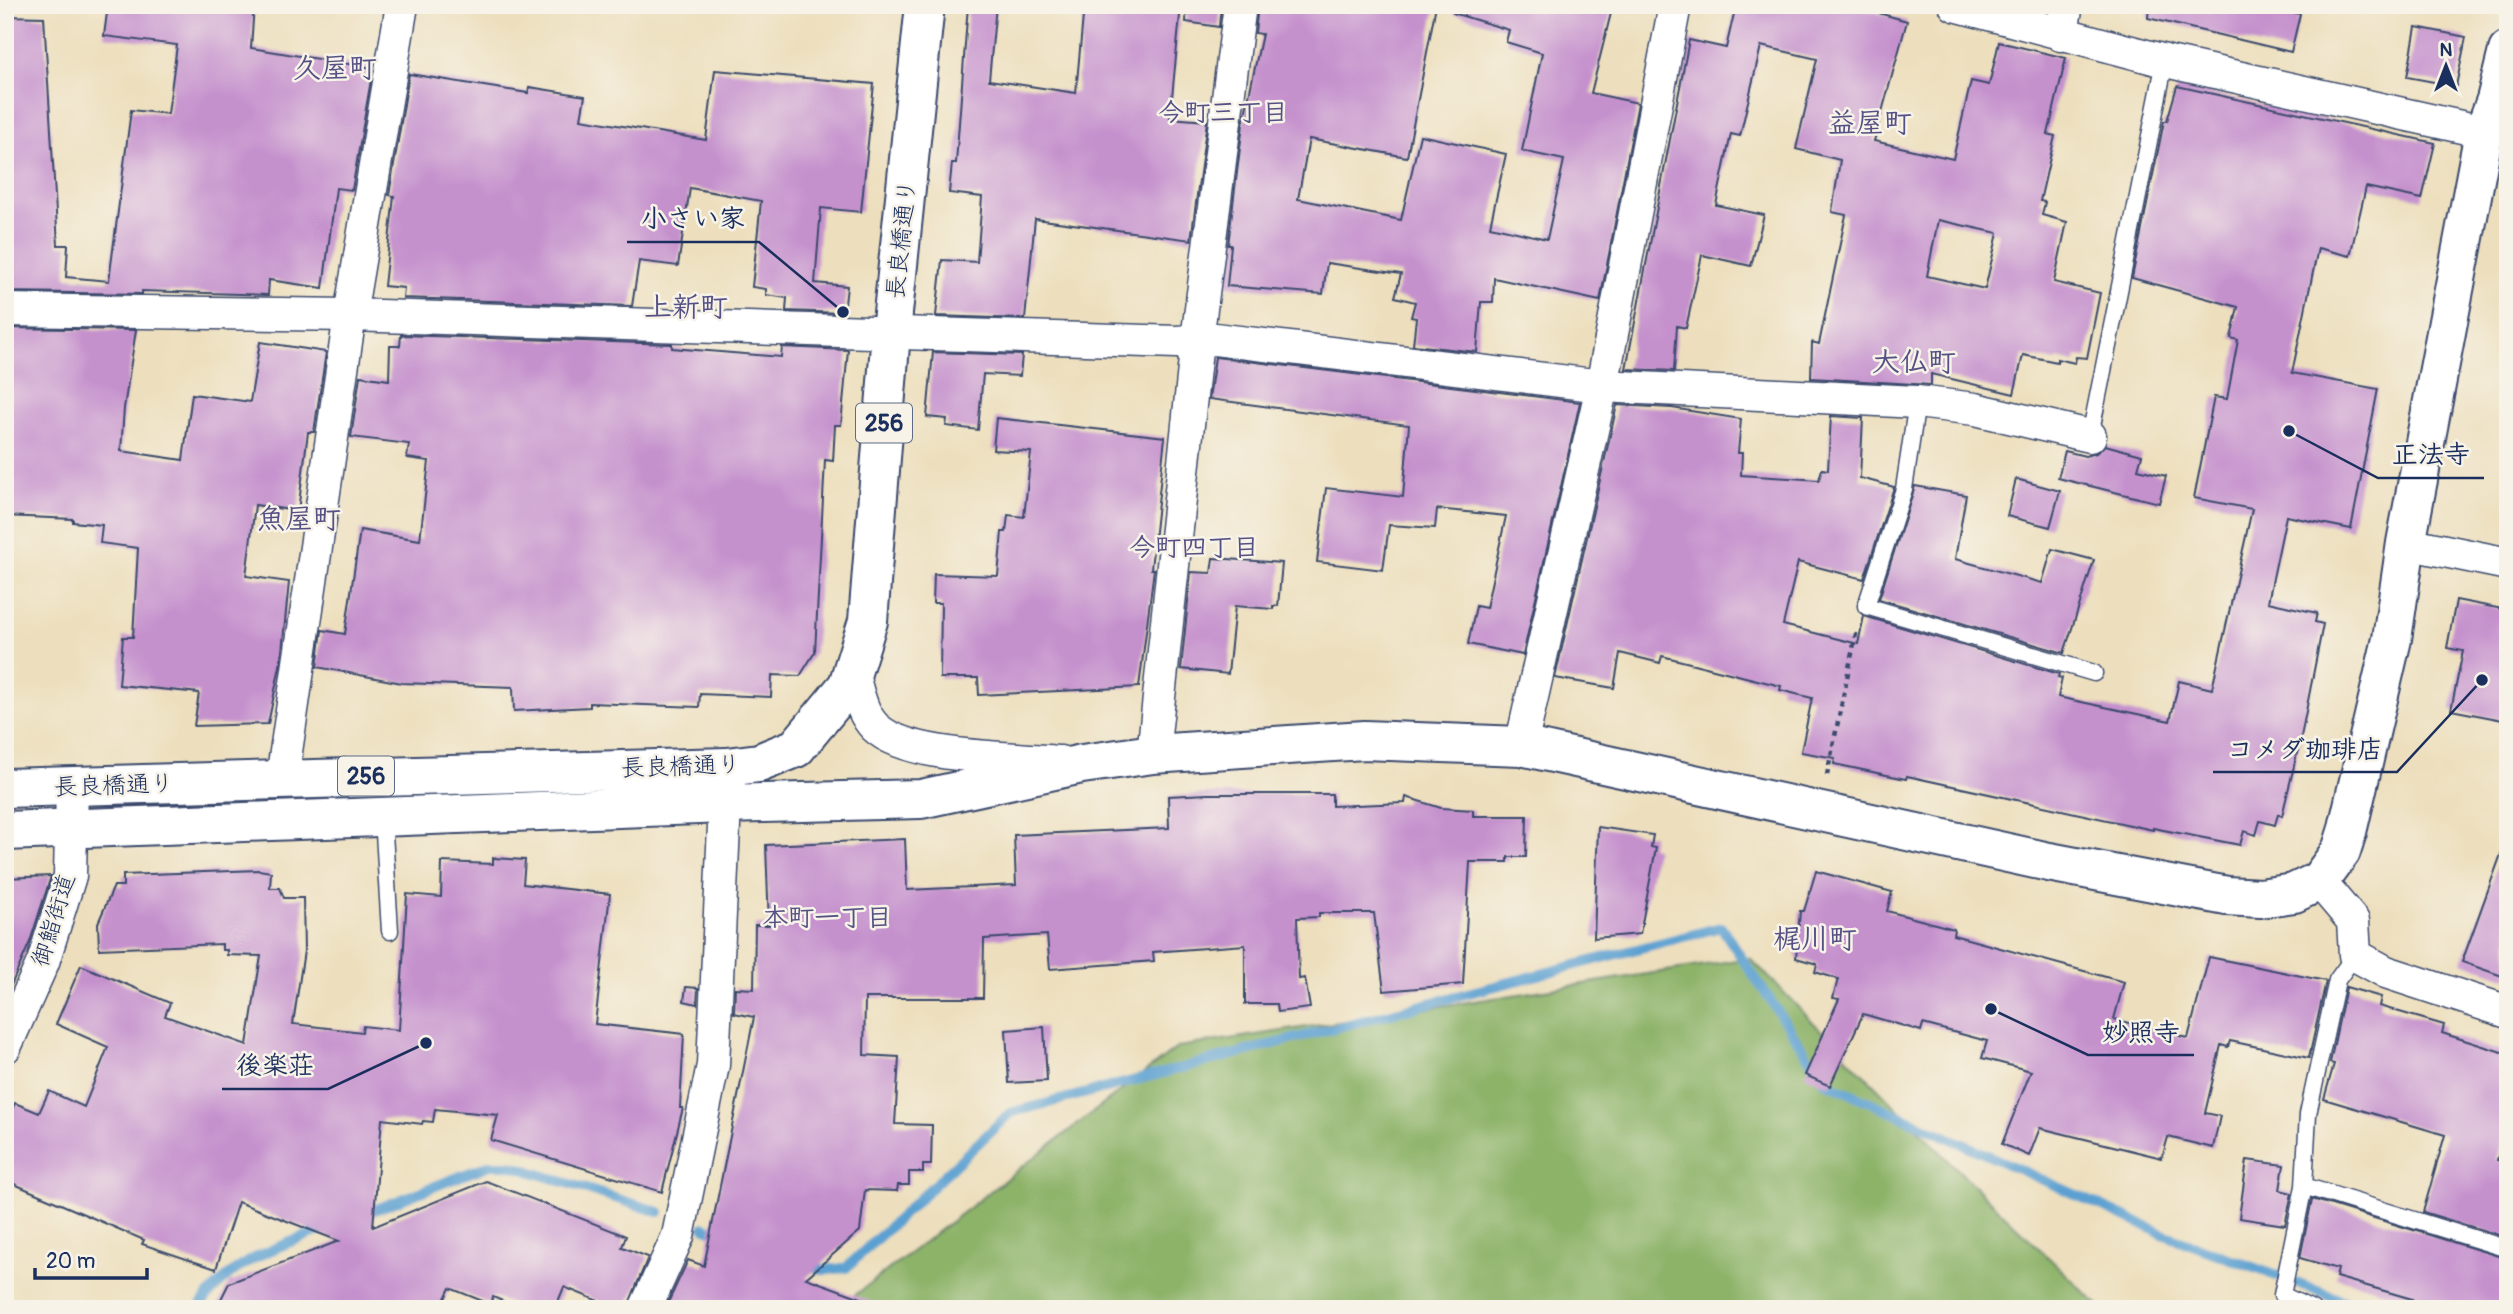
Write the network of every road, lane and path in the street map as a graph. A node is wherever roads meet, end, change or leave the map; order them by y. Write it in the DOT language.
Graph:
graph roads {
  1 [pos="402,5"];
  2 [pos="925,5"];
  3 [pos="1240,5"];
  4 [pos="1675,5"];
  5 [pos="1955,5"];
  6 [pos="2064,20"];
  7 [pos="2508,51"];
  8 [pos="2165,61"];
  9 [pos="2496,111"];
  10 [pos="5,310"];
  11 [pos="350,315"];
  12 [pos="891,332"];
  13 [pos="1197,340"];
  14 [pos="1601,386"];
  15 [pos="1917,402"];
  16 [pos="2090,436"];
  17 [pos="2406,543"];
  18 [pos="2508,564"];
  19 [pos="1866,606"];
  20 [pos="852,672"];
  21 [pos="2094,673"];
  22 [pos="1521,746"];
  23 [pos="1153,754"];
  24 [pos="1082,764"];
  25 [pos="727,766"];
  26 [pos="1827,778"];
  27 [pos="282,779"];
  28 [pos="72,786"];
  29 [pos="5,788"];
  30 [pos="726,804"];
  31 [pos="383,817"];
  32 [pos="72,827"];
  33 [pos="5,831"];
  34 [pos="2319,881"];
  35 [pos="390,930"];
  36 [pos="2355,955"];
  37 [pos="2508,1012"];
  38 [pos="5,1047"];
  39 [pos="2304,1186"];
  40 [pos="2508,1249"];
  41 [pos="645,1309"];
  42 [pos="2312,1309"];
  1 -- 11 [label="street"];
  2 -- 12 [label="main road, 長良橋通り / 256"];
  3 -- 13 [label="street"];
  4 -- 14 [label="street"];
  5 -- 6 [label="street"];
  6 -- 8 [label="street"];
  7 -- 9 [label="main road"];
  8 -- 9 [label="street"];
  8 -- 16 [label="lane"];
  9 -- 17 [label="main road"];
  10 -- 11 [label="street"];
  11 -- 12 [label="street"];
  11 -- 27 [label="street"];
  12 -- 13 [label="street"];
  12 -- 20 [label="main road, 長良橋通り / 256"];
  13 -- 14 [label="street"];
  13 -- 23 [label="street"];
  14 -- 15 [label="street"];
  14 -- 22 [label="street"];
  15 -- 16 [label="street"];
  15 -- 19 [label="lane"];
  17 -- 18 [label="street"];
  17 -- 34 [label="main road"];
  19 -- 21 [label="lane"];
  19 -- 26 [label="path"];
  20 -- 24 [label="street"];
  20 -- 25 [label="main road, 長良橋通り / 256"];
  22 -- 23 [label="main road, 長良橋通り"];
  22 -- 34 [label="main road, 長良橋通り"];
  23 -- 24 [label="main road, 長良橋通り"];
  24 -- 30 [label="main road, 長良橋通り"];
  25 -- 27 [label="main road, 長良橋通り / 256"];
  25 -- 30 [label="main road"];
  27 -- 28 [label="main road, 長良橋通り / 256"];
  28 -- 29 [label="main road, 長良橋通り / 256"];
  28 -- 32 [label="street, 御鮨街道"];
  30 -- 31 [label="main road, 長良橋通り / 256"];
  30 -- 41 [label="street"];
  31 -- 32 [label="main road, 長良橋通り / 256"];
  31 -- 35 [label="lane"];
  32 -- 33 [label="main road, 長良橋通り / 256"];
  32 -- 38 [label="street, 御鮨街道"];
  34 -- 36 [label="street"];
  36 -- 37 [label="street"];
  36 -- 39 [label="lane"];
  39 -- 40 [label="lane"];
  39 -- 42 [label="lane"];
}
